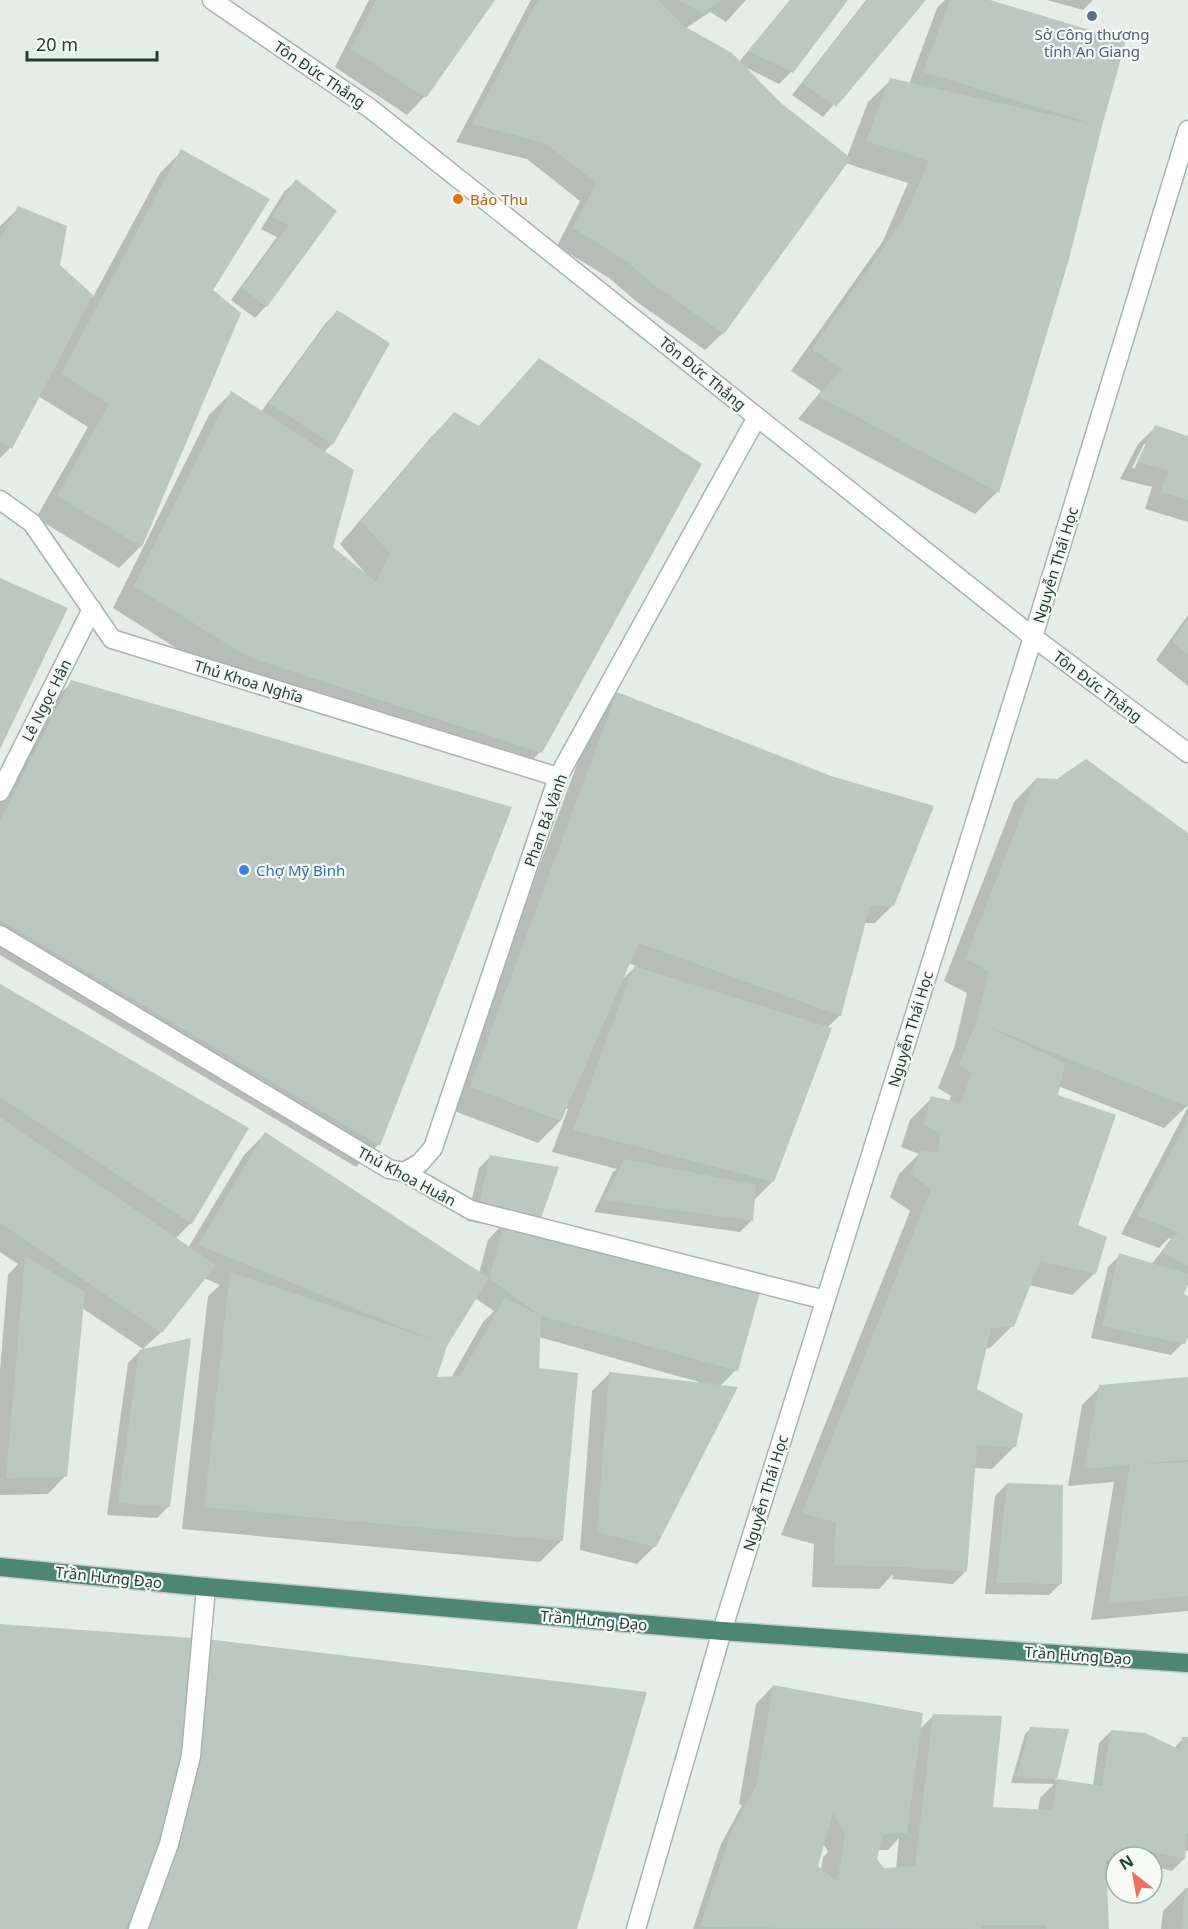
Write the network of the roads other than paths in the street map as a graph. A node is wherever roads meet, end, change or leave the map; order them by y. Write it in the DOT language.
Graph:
graph roads {
  1 [pos="212,0"];
  2 [pos="1188,130"];
  3 [pos="757,417"];
  4 [pos="0,500"];
  5 [pos="92,609"];
  6 [pos="1033,637"];
  7 [pos="1188,753"];
  8 [pos="558,777"];
  9 [pos="0,792"];
  10 [pos="0,935"];
  11 [pos="404,1172"];
  12 [pos="825,1300"];
  13 [pos="0,1567"];
  14 [pos="206,1587"];
  15 [pos="722,1631"];
  16 [pos="1188,1663"];
  17 [pos="138,1929"];
  18 [pos="636,1929"];
  1 -- 3 [label="street, Tôn Đức Thắng"];
  2 -- 6 [label="street, Nguyễn Thái Học"];
  3 -- 6 [label="street, Tôn Đức Thắng"];
  3 -- 8 [label="street, Phan Bá Vành"];
  4 -- 5 [label="street, Thủ Khoa Nghĩa"];
  5 -- 8 [label="street, Thủ Khoa Nghĩa"];
  5 -- 9 [label="street, Lê Ngọc Hân"];
  6 -- 7 [label="street, Tôn Đức Thắng"];
  6 -- 12 [label="street, Nguyễn Thái Học"];
  8 -- 11 [label="street, Phan Bá Vành"];
  10 -- 11 [label="street, Thủ Khoa Huân"];
  11 -- 12 [label="street, Thủ Khoa Huân"];
  12 -- 15 [label="street, Nguyễn Thái Học"];
  13 -- 14 [label="highway, Trần Hưng Đạo"];
  14 -- 15 [label="highway, Trần Hưng Đạo"];
  14 -- 17 [label="street"];
  15 -- 16 [label="highway, Trần Hưng Đạo"];
  15 -- 18 [label="street, Nguyễn Thái Học"];
}
